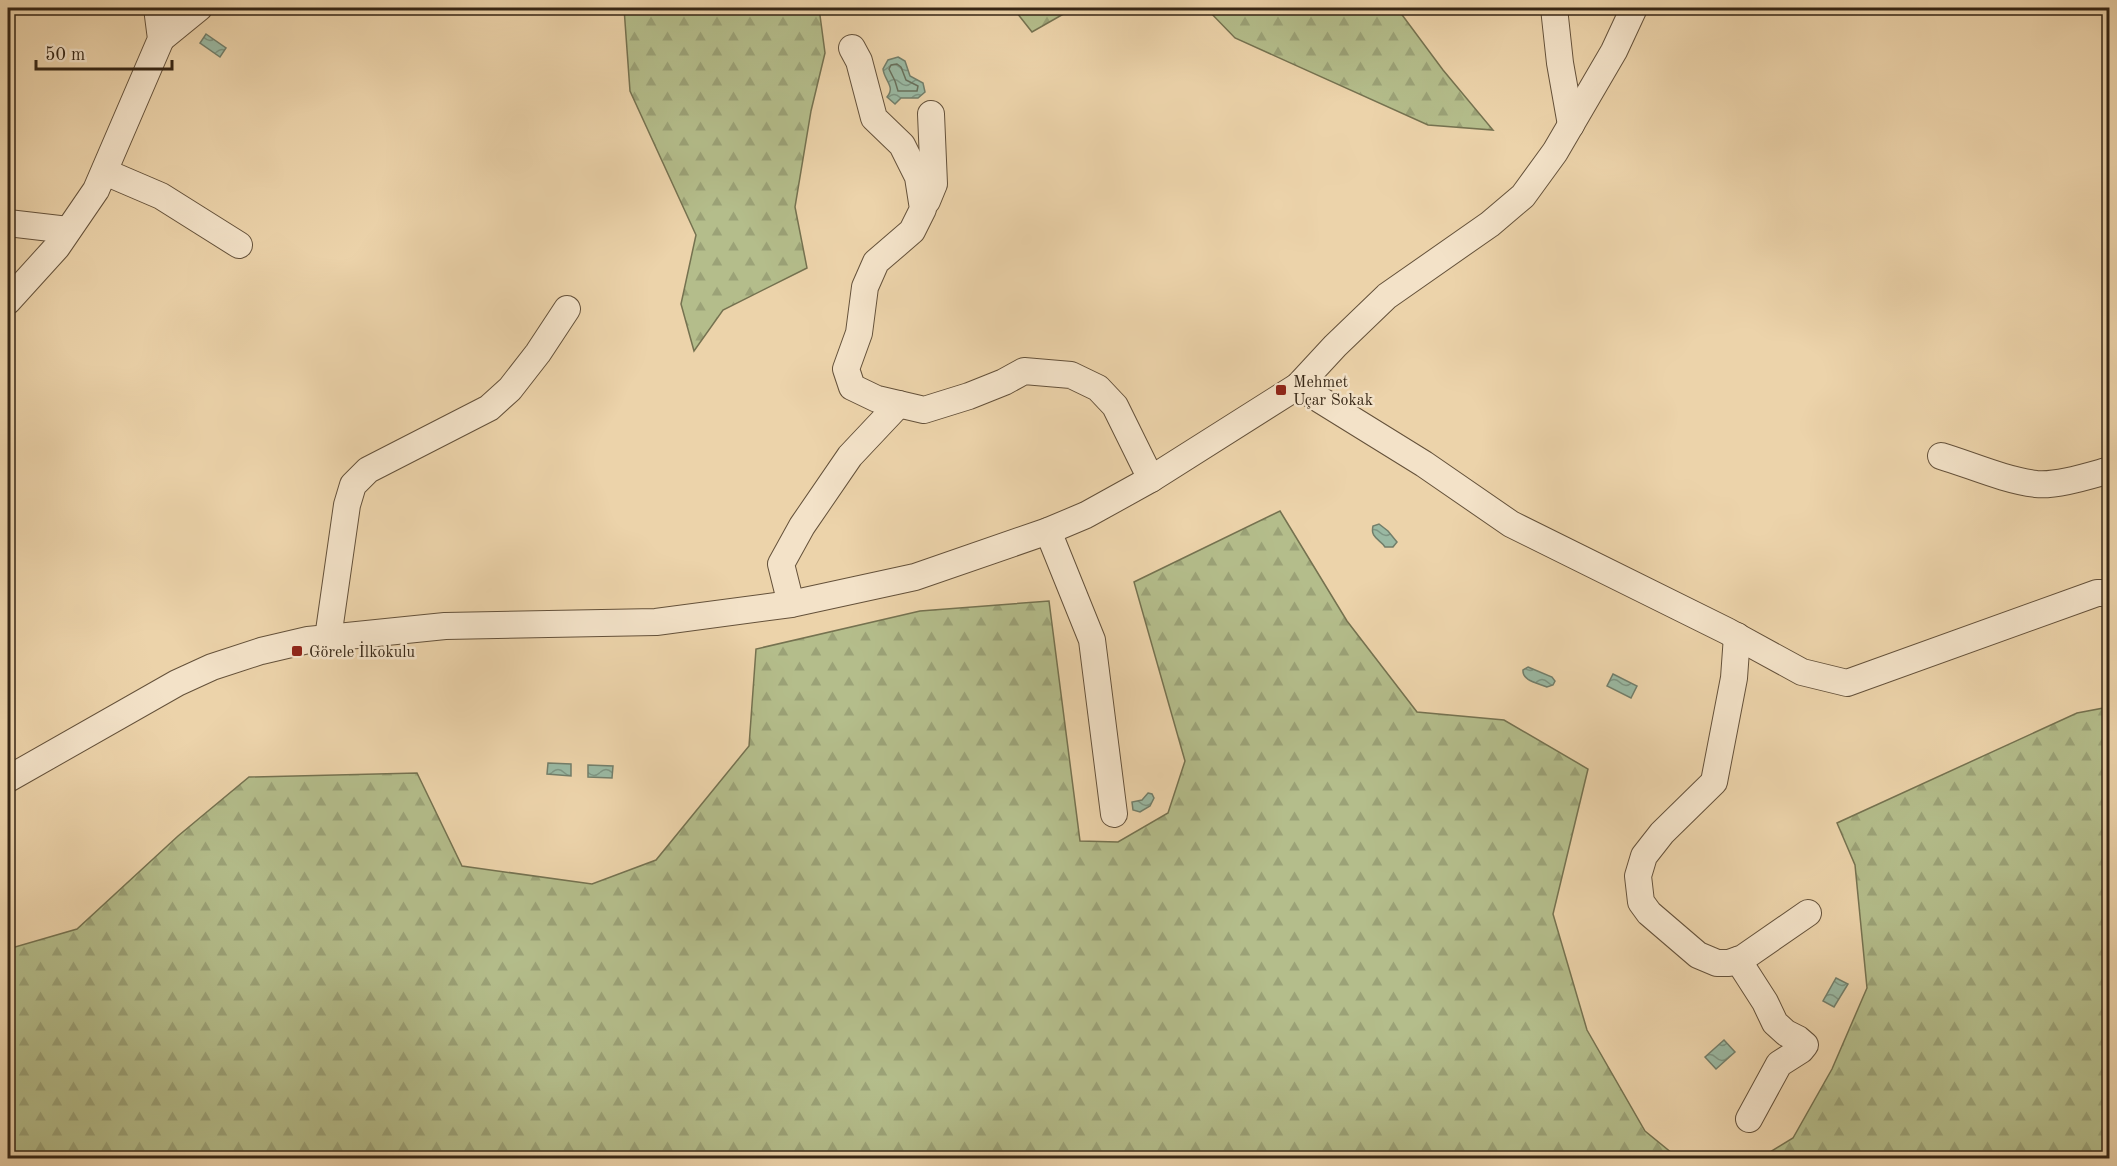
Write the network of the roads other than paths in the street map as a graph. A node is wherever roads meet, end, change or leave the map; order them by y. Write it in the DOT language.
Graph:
graph roads {
  1 [pos="157,8"];
  2 [pos="199,8"];
  3 [pos="1554,8"];
  4 [pos="1634,8"];
  5 [pos="161,39"];
  6 [pos="852,48"];
  7 [pos="931,114"];
  8 [pos="1571,125"];
  9 [pos="105,172"];
  10 [pos="923,209"];
  11 [pos="8,223"];
  12 [pos="68,230"];
  13 [pos="240,245"];
  14 [pos="8,301"];
  15 [pos="567,309"];
  16 [pos="1298,386"];
  17 [pos="899,404"];
  18 [pos="1941,456"];
  19 [pos="2109,470"];
  20 [pos="1151,479"];
  21 [pos="1048,531"];
  22 [pos="2109,592"];
  23 [pos="791,604"];
  24 [pos="1737,636"];
  25 [pos="328,638"];
  26 [pos="8,779"];
  27 [pos="1114,814"];
  28 [pos="1808,913"];
  29 [pos="1738,960"];
  30 [pos="1749,1119"];
  1 -- 5 [label="street"];
  2 -- 5 [label="street"];
  3 -- 8 [label="street"];
  4 -- 8 [label="street"];
  5 -- 9 [label="street"];
  6 -- 10 [label="street"];
  7 -- 10 [label="street"];
  8 -- 16 [label="street"];
  9 -- 12 [label="street"];
  9 -- 13 [label="street"];
  10 -- 17 [label="street"];
  11 -- 12 [label="street"];
  12 -- 14 [label="street"];
  15 -- 25 [label="street"];
  16 -- 20 [label="street"];
  16 -- 24 [label="street"];
  17 -- 20 [label="street"];
  17 -- 23 [label="street"];
  18 -- 19 [label="street"];
  20 -- 21 [label="street"];
  21 -- 23 [label="street"];
  21 -- 27 [label="street"];
  22 -- 24 [label="street"];
  23 -- 25 [label="street"];
  24 -- 29 [label="street"];
  25 -- 26 [label="street"];
  28 -- 29 [label="street"];
  29 -- 30 [label="street"];
}
